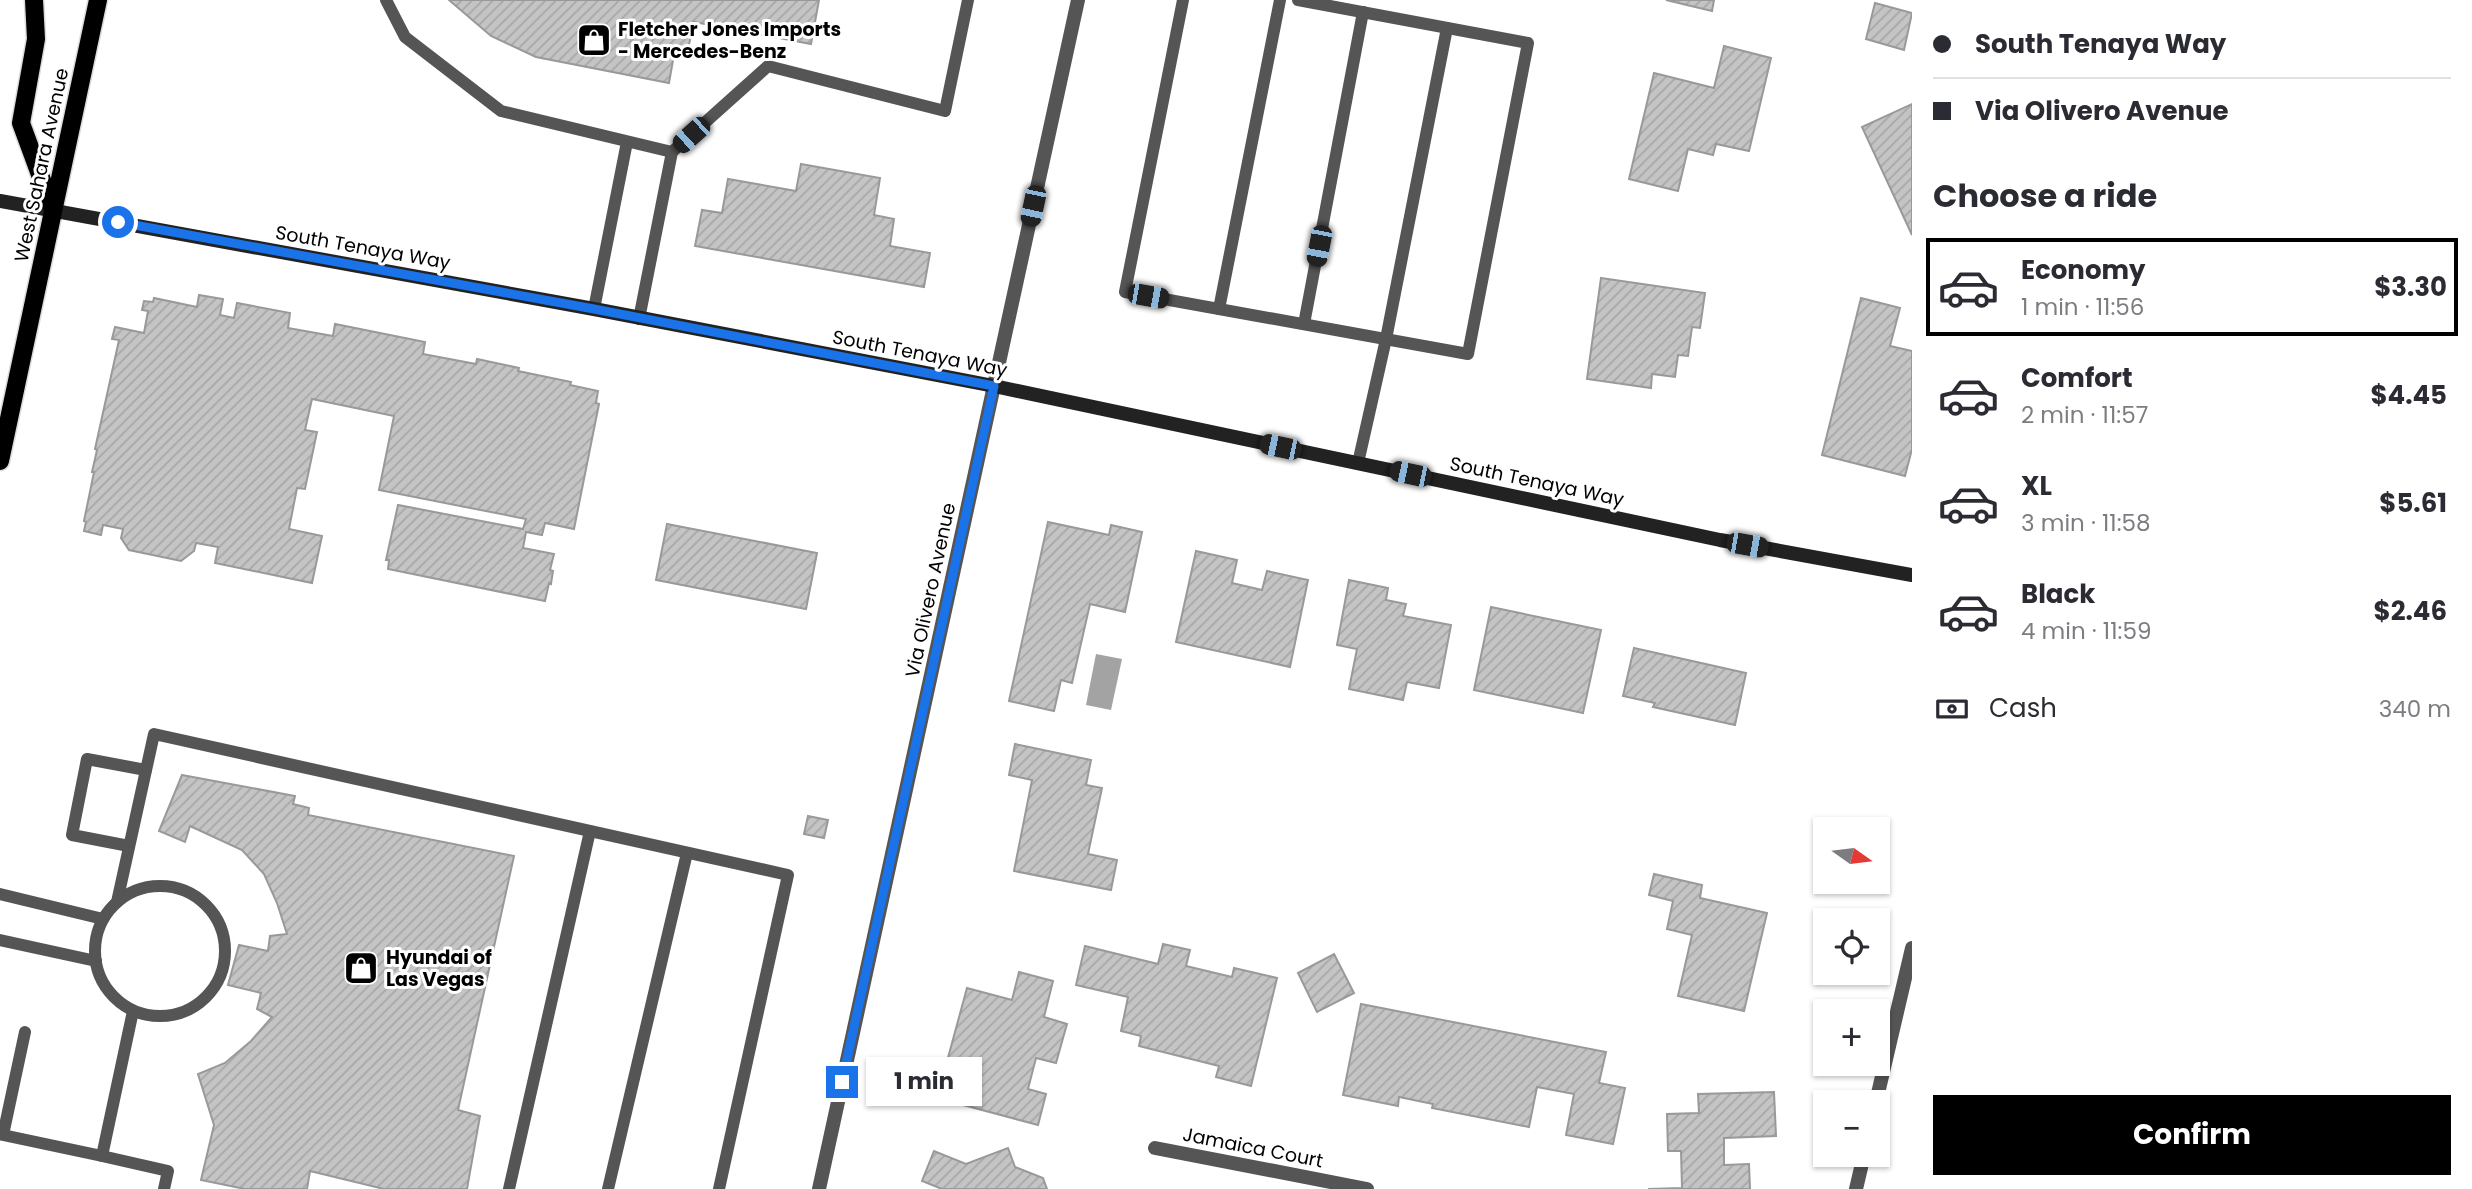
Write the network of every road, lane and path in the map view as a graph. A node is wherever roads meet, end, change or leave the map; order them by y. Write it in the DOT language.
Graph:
graph roads {
  1 [pos="34,0"];
  2 [pos="98,0"];
  3 [pos="386,0"];
  4 [pos="968,0"];
  5 [pos="1078,0"];
  6 [pos="1183,0"];
  7 [pos="1280,0"];
  8 [pos="1298,0"];
  9 [pos="1363,12"];
  10 [pos="1447,28"];
  11 [pos="627,142"];
  12 [pos="671,152"];
  13 [pos="0,201"];
  14 [pos="53,211"];
  15 [pos="594,309"];
  16 [pos="1219,309"];
  17 [pos="639,319"];
  18 [pos="1304,324"];
  19 [pos="1386,339"];
  20 [pos="994,386"];
  21 [pos="2,435"];
  22 [pos="0,461"];
  23 [pos="1358,463"];
  24 [pos="1912,575"];
  25 [pos="146,770"];
  26 [pos="590,831"];
  27 [pos="130,846"];
  28 [pos="687,852"];
  29 [pos="0,894"];
  30 [pos="117,902"];
  31 [pos="103,919"];
  32 [pos="0,940"];
  33 [pos="1912,948"];
  34 [pos="96,961"];
  35 [pos="133,1011"];
  36 [pos="25,1032"];
  37 [pos="1879,1090"];
  38 [pos="1155,1148"];
  39 [pos="102,1156"];
  40 [pos="1861,1167"];
  41 [pos="1342,1187"];
  42 [pos="164,1189"];
  43 [pos="509,1189"];
  44 [pos="608,1189"];
  45 [pos="719,1189"];
  46 [pos="819,1189"];
  47 [pos="1367,1189"];
  48 [pos="1856,1189"];
  1 -- 14 [label="main road"];
  2 -- 14 [label="main road, West Sahara Avenue"];
  3 -- 11 [label="lane"];
  4 -- 12 [label="lane"];
  5 -- 20 [label="street, Via Olivero Avenue"];
  6 -- 16 [label="lane"];
  7 -- 16 [label="lane"];
  8 -- 9 [label="lane"];
  9 -- 10 [label="lane"];
  9 -- 18 [label="lane"];
  10 -- 19 [label="lane"];
  10 -- 19 [label="lane"];
  11 -- 12 [label="lane"];
  11 -- 15 [label="lane"];
  12 -- 17 [label="lane"];
  13 -- 14 [label="street, South Tenaya Way"];
  14 -- 15 [label="street, South Tenaya Way"];
  14 -- 21 [label="main road, West Sahara Avenue"];
  15 -- 17 [label="street, South Tenaya Way"];
  16 -- 18 [label="lane"];
  17 -- 20 [label="street, South Tenaya Way"];
  18 -- 19 [label="lane"];
  19 -- 23 [label="lane"];
  20 -- 23 [label="street, South Tenaya Way"];
  20 -- 46 [label="street, Via Olivero Avenue"];
  21 -- 22 [label="main road, West Sahara Avenue"];
  23 -- 24 [label="street, South Tenaya Way"];
  25 -- 26 [label="lane"];
  25 -- 27 [label="lane"];
  25 -- 27 [label="lane"];
  26 -- 28 [label="lane"];
  26 -- 43 [label="lane"];
  27 -- 30 [label="lane"];
  28 -- 44 [label="lane"];
  28 -- 45 [label="lane"];
  29 -- 31 [label="lane"];
  30 -- 31 [label="lane"];
  30 -- 35 [label="lane"];
  31 -- 34 [label="lane"];
  32 -- 34 [label="lane"];
  33 -- 37 [label="street"];
  34 -- 35 [label="lane"];
  35 -- 39 [label="lane"];
  36 -- 39 [label="lane"];
  38 -- 41 [label="street, Jamaica Court"];
  39 -- 42 [label="lane"];
  40 -- 48 [label="street"];
  41 -- 47 [label="street, Jamaica Court"];
}
